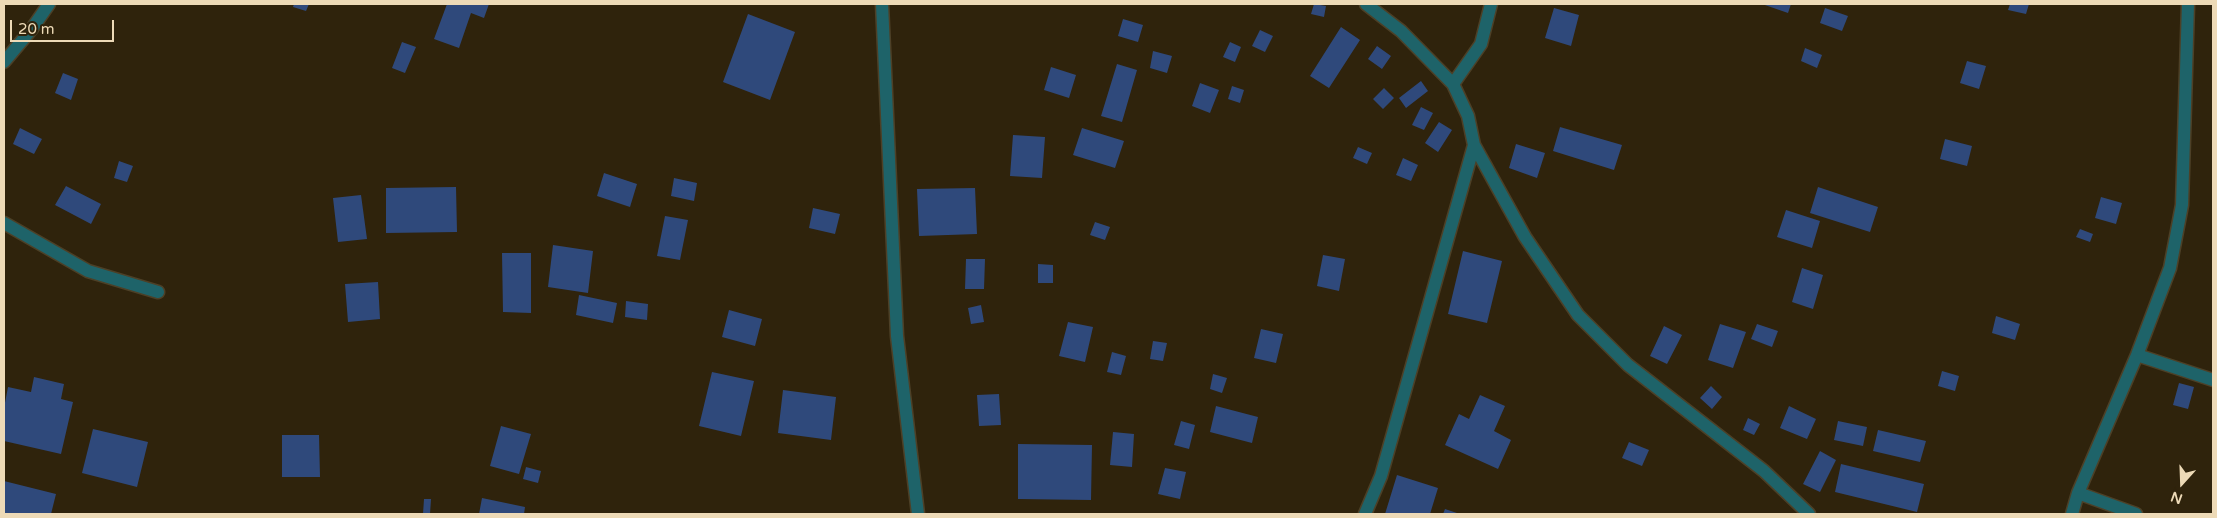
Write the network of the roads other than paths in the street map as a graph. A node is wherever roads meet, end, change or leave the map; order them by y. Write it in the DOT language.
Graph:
graph roads {
  1 [pos="49,4"];
  2 [pos="882,4"];
  3 [pos="1366,4"];
  4 [pos="1491,4"];
  5 [pos="2188,4"];
  6 [pos="4,62"];
  7 [pos="1453,84"];
  8 [pos="1474,145"];
  9 [pos="4,223"];
  10 [pos="158,292"];
  11 [pos="2137,355"];
  12 [pos="2213,380"];
  13 [pos="2078,493"];
  14 [pos="918,514"];
  15 [pos="1365,514"];
  16 [pos="1809,514"];
  17 [pos="2072,514"];
  18 [pos="2136,514"];
  1 -- 6 [label="street"];
  2 -- 14 [label="street"];
  3 -- 7 [label="street"];
  4 -- 7 [label="street"];
  5 -- 11 [label="street"];
  7 -- 8 [label="street"];
  8 -- 15 [label="street"];
  8 -- 16 [label="street"];
  9 -- 10 [label="street"];
  11 -- 12 [label="street"];
  11 -- 13 [label="street"];
  13 -- 17 [label="street"];
  13 -- 18 [label="street"];
}
